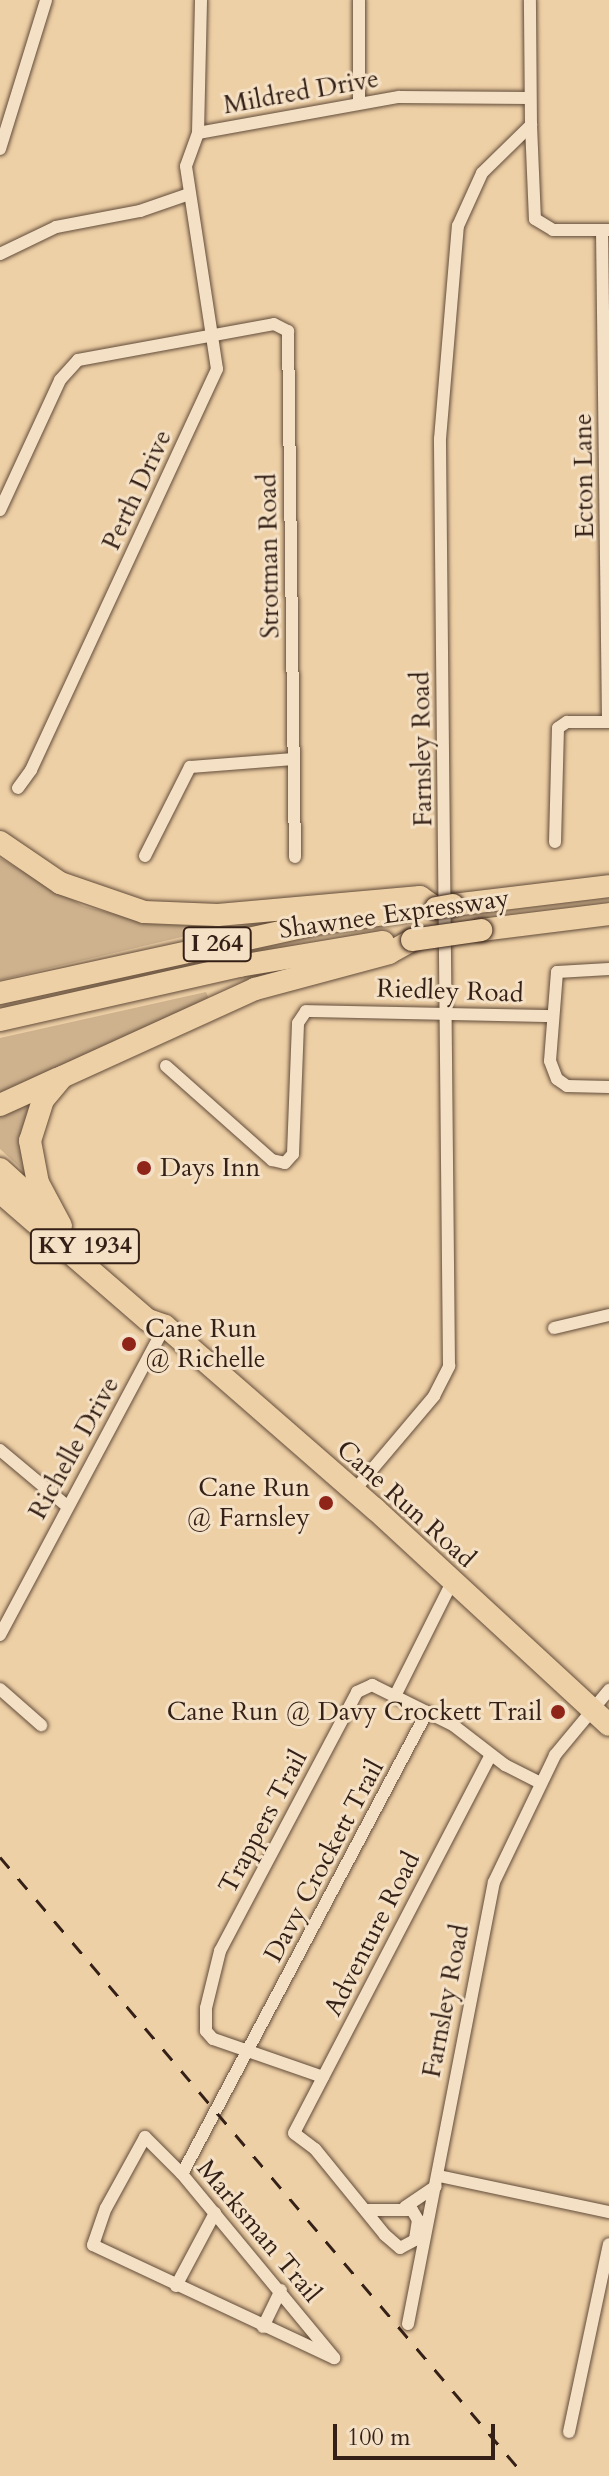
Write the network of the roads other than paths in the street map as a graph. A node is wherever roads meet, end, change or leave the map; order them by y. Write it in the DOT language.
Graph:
graph roads {
  1 [pos="46,0"];
  2 [pos="201,0"];
  3 [pos="359,0"];
  4 [pos="530,0"];
  5 [pos="530,98"];
  6 [pos="359,103"];
  7 [pos="531,125"];
  8 [pos="198,133"];
  9 [pos="0,149"];
  10 [pos="189,194"];
  11 [pos="606,230"];
  12 [pos="0,254"];
  13 [pos="215,335"];
  14 [pos="0,510"];
  15 [pos="609,722"];
  16 [pos="294,759"];
  17 [pos="18,788"];
  18 [pos="0,842"];
  19 [pos="555,842"];
  20 [pos="145,856"];
  21 [pos="295,857"];
  22 [pos="609,886"];
  23 [pos="436,908"];
  24 [pos="609,914"];
  25 [pos="412,940"];
  26 [pos="609,969"];
  27 [pos="0,993"];
  28 [pos="447,1014"];
  29 [pos="551,1016"];
  30 [pos="0,1020"];
  31 [pos="166,1066"];
  32 [pos="62,1077"];
  33 [pos="609,1087"];
  34 [pos="0,1105"];
  35 [pos="0,1169"];
  36 [pos="5,1198"];
  37 [pos="61,1226"];
  38 [pos="609,1315"];
  39 [pos="165,1326"];
  40 [pos="554,1328"];
  41 [pos="0,1450"];
  42 [pos="353,1492"];
  43 [pos="67,1506"];
  44 [pos="452,1582"];
  45 [pos="0,1635"];
  46 [pos="0,1689"];
  47 [pos="609,1690"];
  48 [pos="395,1696"];
  49 [pos="590,1709"];
  50 [pos="427,1712"];
  51 [pos="41,1725"];
  52 [pos="609,1725"];
  53 [pos="490,1756"];
  54 [pos="540,1783"];
  55 [pos="249,2051"];
  56 [pos="323,2077"];
  57 [pos="182,2174"];
  58 [pos="438,2181"];
  59 [pos="405,2207"];
  60 [pos="366,2210"];
  61 [pos="609,2212"];
  62 [pos="215,2213"];
  63 [pos="609,2244"];
  64 [pos="176,2286"];
  65 [pos="281,2290"];
  66 [pos="408,2324"];
  67 [pos="263,2327"];
  68 [pos="569,2432"];
  1 -- 9 [label="street"];
  2 -- 8 [label="street"];
  3 -- 6 [label="street"];
  4 -- 5 [label="street"];
  5 -- 6 [label="street, Mildred Drive"];
  5 -- 7 [label="street"];
  6 -- 8 [label="street, Mildred Drive"];
  7 -- 11 [label="street"];
  7 -- 28 [label="street, Farnsley Road"];
  8 -- 10 [label="street, Mildred Drive"];
  10 -- 12 [label="street"];
  10 -- 13 [label="street, Perth Drive"];
  11 -- 15 [label="street, Ecton Lane"];
  13 -- 14 [label="street"];
  13 -- 16 [label="street, Strotman Road"];
  13 -- 17 [label="street, Perth Drive"];
  15 -- 19 [label="street"];
  16 -- 20 [label="street"];
  16 -- 21 [label="street, Strotman Road"];
  18 -- 23 [label="highway"];
  22 -- 23 [label="highway, Shawnee Expressway / I 264, bridge"];
  23 -- 27 [label="highway, Shawnee Expressway / I 264"];
  24 -- 25 [label="highway, Shawnee Expressway / I 264, bridge"];
  25 -- 30 [label="highway, Shawnee Expressway / I 264"];
  25 -- 32 [label="highway"];
  26 -- 29 [label="street, Riedley Road"];
  28 -- 29 [label="street, Riedley Road"];
  28 -- 31 [label="street, Riedley Road"];
  28 -- 42 [label="street, Farnsley Road"];
  29 -- 33 [label="street"];
  32 -- 34 [label="highway"];
  32 -- 37 [label="highway"];
  35 -- 37 [label="highway, Cane Run Road / KY 1934"];
  36 -- 39 [label="highway, Cane Run Road / KY 1934"];
  37 -- 39 [label="highway, Cane Run Road / KY 1934"];
  38 -- 40 [label="street"];
  39 -- 42 [label="highway, Cane Run Road / KY 1934"];
  39 -- 43 [label="street, Richelle Drive"];
  41 -- 43 [label="street"];
  42 -- 44 [label="highway, Cane Run Road / KY 1934"];
  43 -- 45 [label="street, Richelle Drive"];
  44 -- 48 [label="street"];
  44 -- 49 [label="highway, Cane Run Road / KY 1934"];
  46 -- 51 [label="street"];
  47 -- 49 [label="street, Farnsley Road"];
  48 -- 50 [label="street"];
  48 -- 55 [label="street, Trappers Trail"];
  49 -- 52 [label="highway, Cane Run Road / KY 1934"];
  49 -- 54 [label="street, Farnsley Road"];
  50 -- 53 [label="street"];
  50 -- 55 [label="street, Davy Crockett Trail"];
  53 -- 54 [label="street"];
  53 -- 56 [label="street, Adventure Road"];
  54 -- 58 [label="street, Farnsley Road"];
  55 -- 56 [label="street"];
  55 -- 57 [label="street, Davy Crockett Trail"];
  56 -- 60 [label="street, Adventure Road"];
  57 -- 62 [label="street, Marksman Trail"];
  57 -- 64 [label="street, Marksman Trail"];
  58 -- 59 [label="street"];
  58 -- 61 [label="street"];
  58 -- 66 [label="street, Farnsley Road"];
  59 -- 60 [label="street"];
  59 -- 60 [label="street"];
  62 -- 64 [label="street"];
  62 -- 65 [label="street, Marksman Trail"];
  63 -- 68 [label="street"];
  64 -- 67 [label="street"];
  65 -- 67 [label="street"];
  65 -- 67 [label="street, Marksman Trail"];
}
